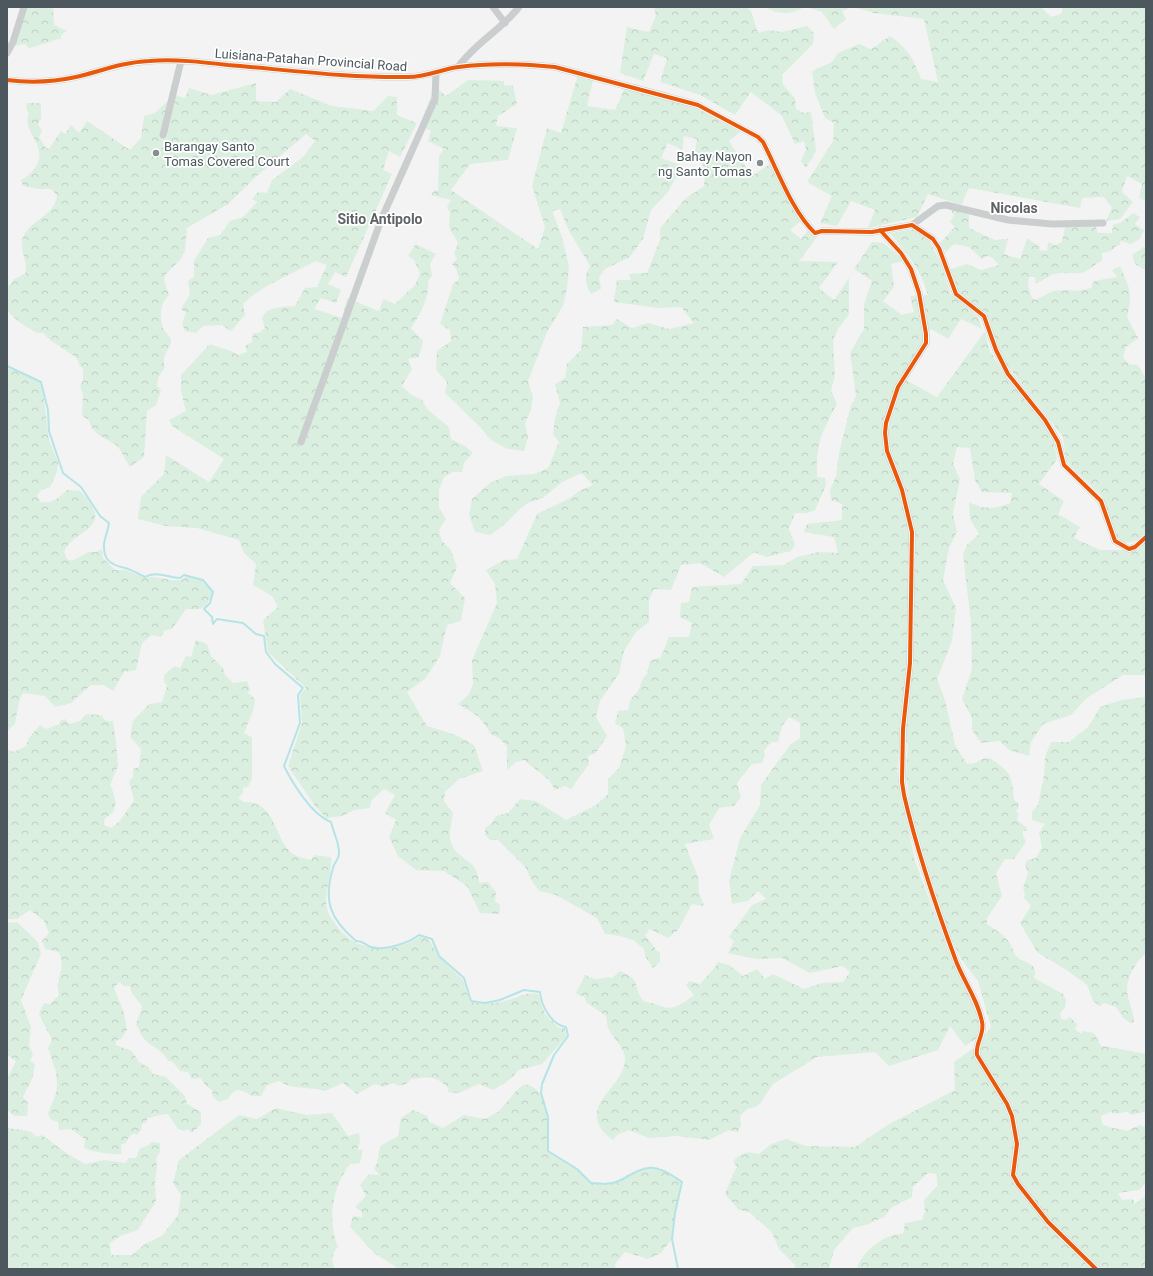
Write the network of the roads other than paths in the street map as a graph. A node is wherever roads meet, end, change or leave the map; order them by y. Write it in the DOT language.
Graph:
graph roads {
  1 [pos="24,7"];
  2 [pos="493,7"];
  3 [pos="519,7"];
  4 [pos="505,23"];
  5 [pos="7,53"];
  6 [pos="181,61"];
  7 [pos="458,67"];
  8 [pos="436,73"];
  9 [pos="7,80"];
  10 [pos="163,135"];
  11 [pos="1103,223"];
  12 [pos="912,225"];
  13 [pos="880,230"];
  14 [pos="301,442"];
  15 [pos="1146,537"];
  16 [pos="1096,1269"];
  1 -- 5 [label="street"];
  2 -- 4 [label="street"];
  3 -- 4 [label="street"];
  4 -- 7 [label="street"];
  6 -- 8 [label="street, Luisiana-Patahan Provincial Road"];
  6 -- 9 [label="street, Luisiana-Patahan Provincial Road"];
  6 -- 10 [label="street"];
  7 -- 8 [label="street, Luisiana-Patahan Provincial Road"];
  7 -- 13 [label="street, Luisiana-Patahan Provincial Road"];
  8 -- 14 [label="street"];
  11 -- 12 [label="street"];
  12 -- 13 [label="street, Luisiana-Patahan Provincial Road"];
  12 -- 15 [label="street"];
  13 -- 16 [label="street"];
}
